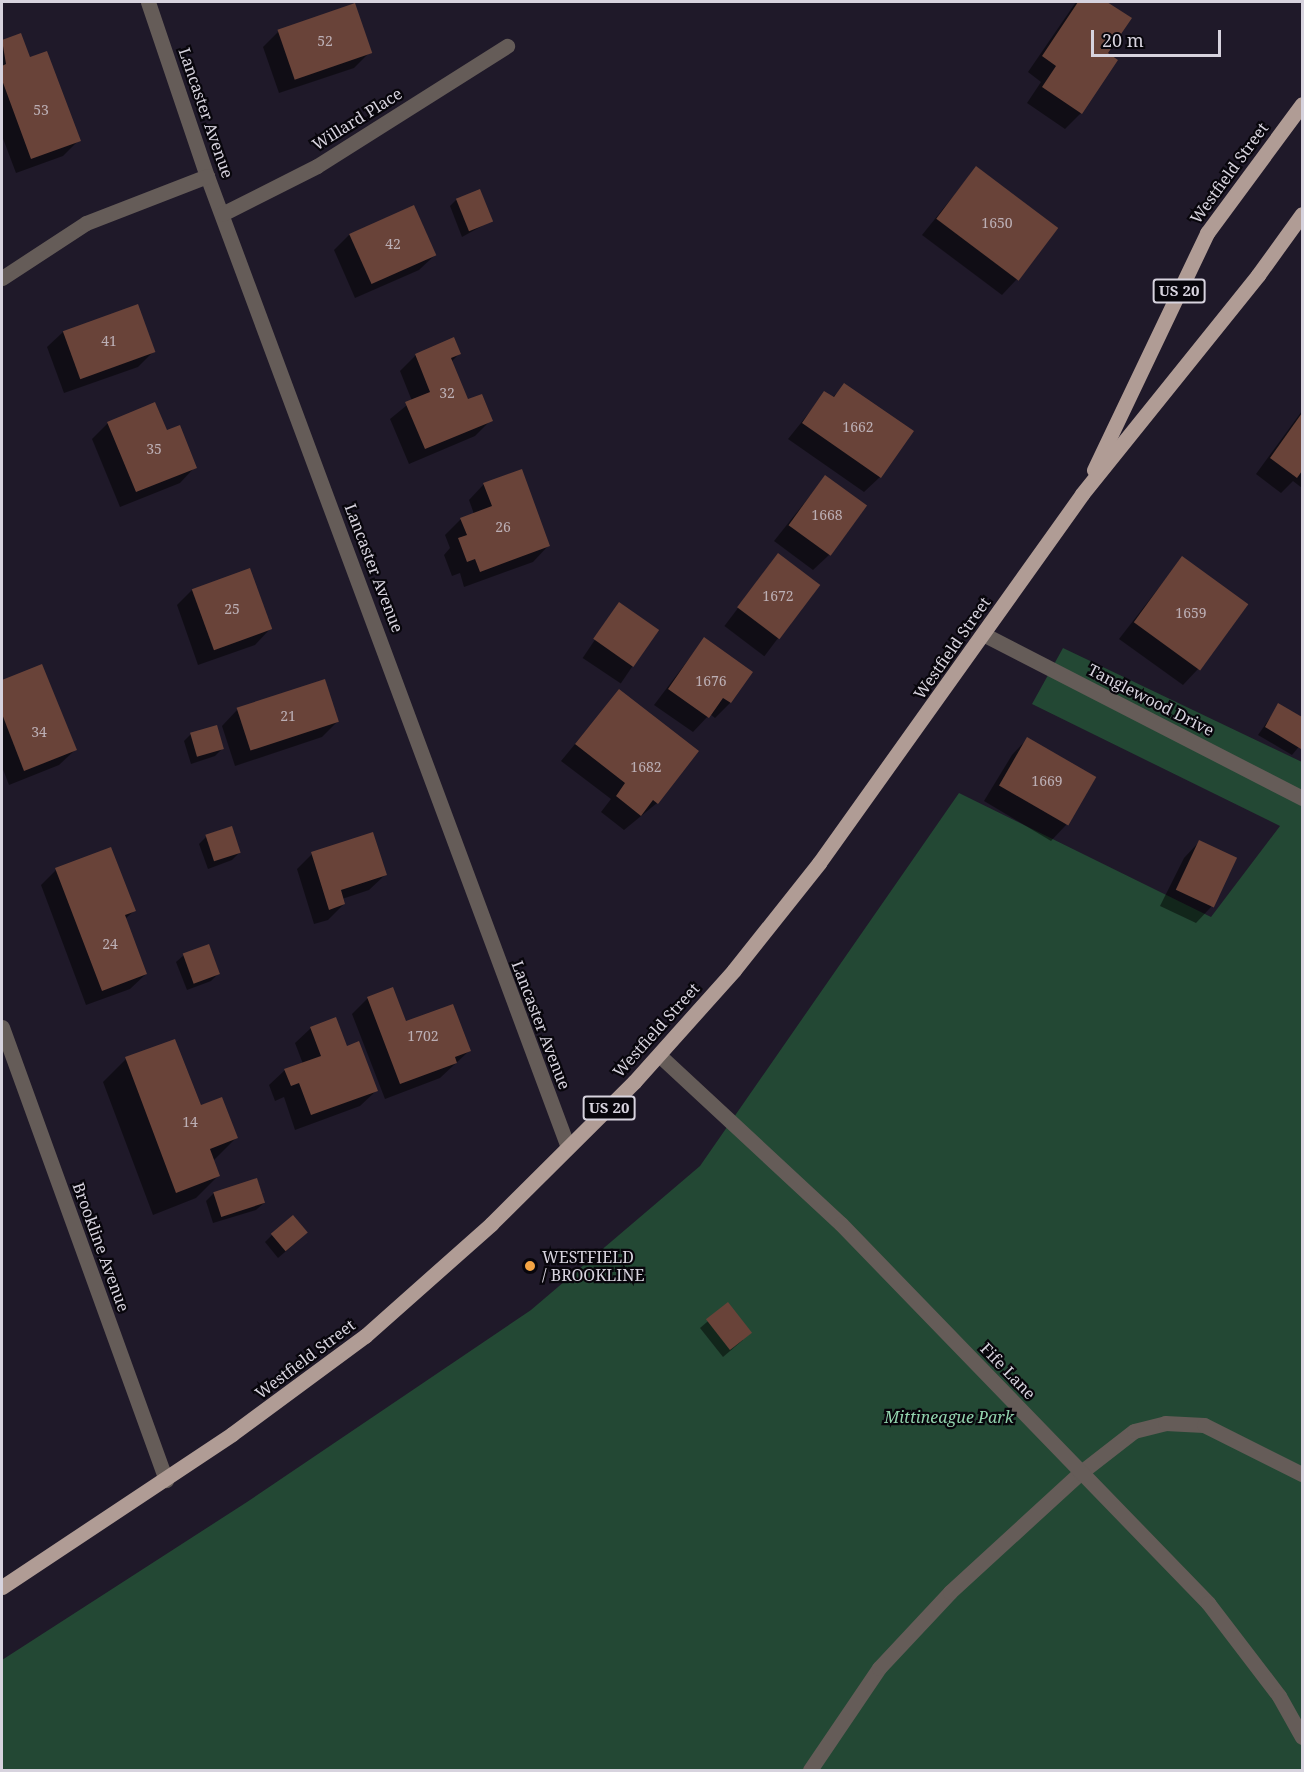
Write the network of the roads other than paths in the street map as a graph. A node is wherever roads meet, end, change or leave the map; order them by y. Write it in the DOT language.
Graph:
graph roads {
  1 [pos="148,2"];
  2 [pos="507,46"];
  3 [pos="1302,104"];
  4 [pos="207,176"];
  5 [pos="222,214"];
  6 [pos="1302,214"];
  7 [pos="2,278"];
  8 [pos="1082,494"];
  9 [pos="983,634"];
  10 [pos="1302,798"];
  11 [pos="2,1027"];
  12 [pos="658,1055"];
  13 [pos="568,1147"];
  14 [pos="1080,1473"];
  15 [pos="1302,1474"];
  16 [pos="166,1480"];
  17 [pos="2,1587"];
  18 [pos="1302,1737"];
  19 [pos="810,1770"];
  1 -- 4 [label="street, Lancaster Avenue"];
  2 -- 5 [label="street, Willard Place"];
  3 -- 8 [label="main road, Westfield Street / US 20"];
  4 -- 5 [label="street, Lancaster Avenue"];
  4 -- 7 [label="street"];
  5 -- 13 [label="street, Lancaster Avenue"];
  6 -- 8 [label="main road, Westfield Street / US 20"];
  8 -- 9 [label="main road, Westfield Street / US 20"];
  9 -- 10 [label="street, Tanglewood Drive"];
  9 -- 12 [label="main road, Westfield Street / US 20"];
  11 -- 16 [label="street, Brookline Avenue"];
  12 -- 13 [label="main road, Westfield Street / US 20"];
  12 -- 14 [label="street, Fife Lane"];
  13 -- 16 [label="main road, Westfield Street / US 20"];
  14 -- 15 [label="street"];
  14 -- 18 [label="street, Fife Lane"];
  14 -- 19 [label="street"];
  16 -- 17 [label="main road, Westfield Street / US 20"];
}
